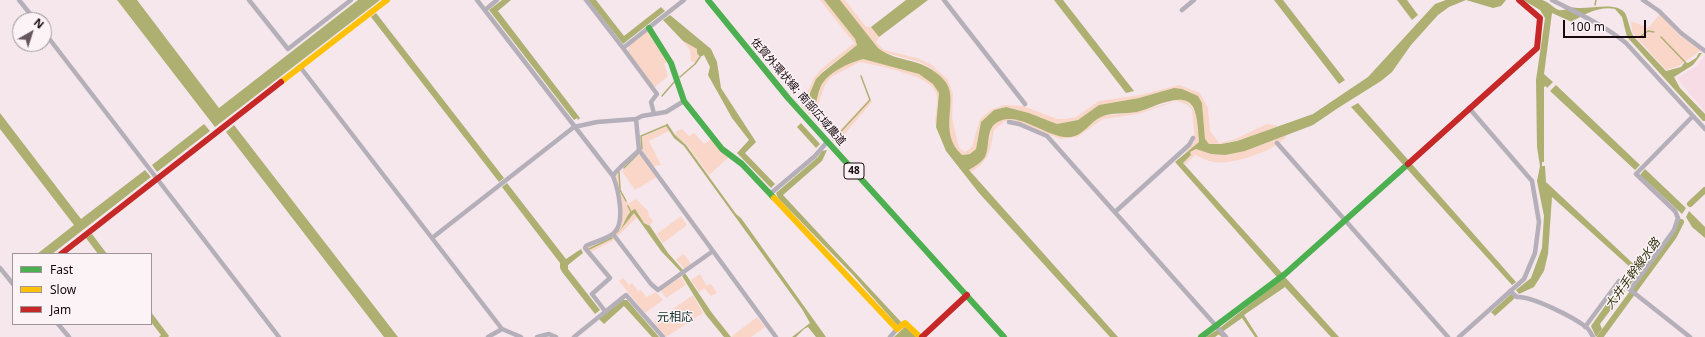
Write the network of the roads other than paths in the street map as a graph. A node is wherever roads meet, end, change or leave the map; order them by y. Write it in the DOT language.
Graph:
graph roads {
  1 [pos="19,0"];
  2 [pos="249,0"];
  3 [pos="351,0"];
  4 [pos="387,0"];
  5 [pos="477,0"];
  6 [pos="497,0"];
  7 [pos="586,0"];
  8 [pos="684,0"];
  9 [pos="708,0"];
  10 [pos="944,0"];
  11 [pos="1194,0"];
  12 [pos="1519,0"];
  13 [pos="1552,0"];
  14 [pos="1643,0"];
  15 [pos="485,10"];
  16 [pos="1182,10"];
  17 [pos="29,12"];
  18 [pos="649,28"];
  19 [pos="52,42"];
  20 [pos="622,48"];
  21 [pos="1705,51"];
  22 [pos="301,68"];
  23 [pos="684,101"];
  24 [pos="1025,104"];
  25 [pos="1469,108"];
  26 [pos="654,114"];
  27 [pos="1693,116"];
  28 [pos="636,119"];
  29 [pos="1009,122"];
  30 [pos="574,127"];
  31 [pos="1705,129"];
  32 [pos="1193,138"];
  33 [pos="827,142"];
  34 [pos="1277,143"];
  35 [pos="639,150"];
  36 [pos="613,176"];
  37 [pos="157,179"];
  38 [pos="770,194"];
  39 [pos="1115,212"];
  40 [pos="1344,220"];
  41 [pos="613,234"];
  42 [pos="432,238"];
  43 [pos="713,251"];
  44 [pos="62,253"];
  45 [pos="0,268"];
  46 [pos="12,283"];
  47 [pos="1510,290"];
  48 [pos="1630,290"];
  49 [pos="967,295"];
  50 [pos="604,311"];
  51 [pos="59,325"];
  52 [pos="1217,325"];
  53 [pos="1585,327"];
  54 [pos="502,329"];
  55 [pos="897,329"];
  56 [pos="1225,335"];
  57 [pos="68,337"];
  58 [pos="279,337"];
  59 [pos="488,337"];
  60 [pos="521,337"];
  61 [pos="537,337"];
  62 [pos="556,337"];
  63 [pos="574,337"];
  64 [pos="663,337"];
  65 [pos="776,337"];
  66 [pos="890,337"];
  67 [pos="921,337"];
  68 [pos="1004,337"];
  69 [pos="1201,337"];
  70 [pos="1448,337"];
  71 [pos="1458,337"];
  72 [pos="1593,337"];
  73 [pos="1690,337"];
  1 -- 17 [label="street"];
  2 -- 3 [label="street"];
  4 -- 22 [label="street"];
  5 -- 15 [label="street"];
  6 -- 15 [label="street"];
  7 -- 20 [label="street"];
  8 -- 18 [label="street"];
  9 -- 33 [label="street, 佐賀外環状線; 南部広域農道 / 48"];
  10 -- 24 [label="street"];
  11 -- 16 [label="street"];
  12 -- 25 [label="street"];
  13 -- 27 [label="street"];
  14 -- 21 [label="street"];
  15 -- 30 [label="street"];
  18 -- 20 [label="street"];
  18 -- 23 [label="street"];
  19 -- 37 [label="street"];
  20 -- 26 [label="street"];
  22 -- 37 [label="street"];
  22 -- 42 [label="street"];
  23 -- 26 [label="street"];
  23 -- 38 [label="street"];
  25 -- 40 [label="street"];
  25 -- 47 [label="street"];
  26 -- 28 [label="street"];
  27 -- 31 [label="street"];
  27 -- 48 [label="street"];
  28 -- 30 [label="street"];
  28 -- 35 [label="street"];
  29 -- 39 [label="street"];
  30 -- 36 [label="street"];
  30 -- 42 [label="street"];
  32 -- 39 [label="street"];
  33 -- 38 [label="street"];
  33 -- 49 [label="street, 佐賀外環状線; 南部広域農道 / 48"];
  34 -- 40 [label="street"];
  35 -- 36 [label="street"];
  35 -- 43 [label="street"];
  36 -- 41 [label="street"];
  37 -- 44 [label="street"];
  37 -- 58 [label="street"];
  38 -- 55 [label="street"];
  39 -- 52 [label="street"];
  40 -- 52 [label="street"];
  40 -- 70 [label="street"];
  41 -- 43 [label="street"];
  41 -- 50 [label="street"];
  42 -- 54 [label="street"];
  43 -- 65 [label="street"];
  45 -- 46 [label="street"];
  47 -- 53 [label="street"];
  47 -- 71 [label="street"];
  48 -- 53 [label="street"];
  48 -- 73 [label="street"];
  49 -- 67 [label="street"];
  49 -- 68 [label="street, 佐賀外環状線; 南部広域農道 / 48"];
  50 -- 63 [label="street"];
  50 -- 64 [label="street"];
  51 -- 57 [label="street"];
  52 -- 56 [label="street"];
  52 -- 69 [label="street"];
  53 -- 72 [label="street"];
  54 -- 59 [label="street"];
  54 -- 60 [label="street"];
  55 -- 66 [label="street"];
  55 -- 67 [label="street"];
  61 -- 62 [label="street"];
}
